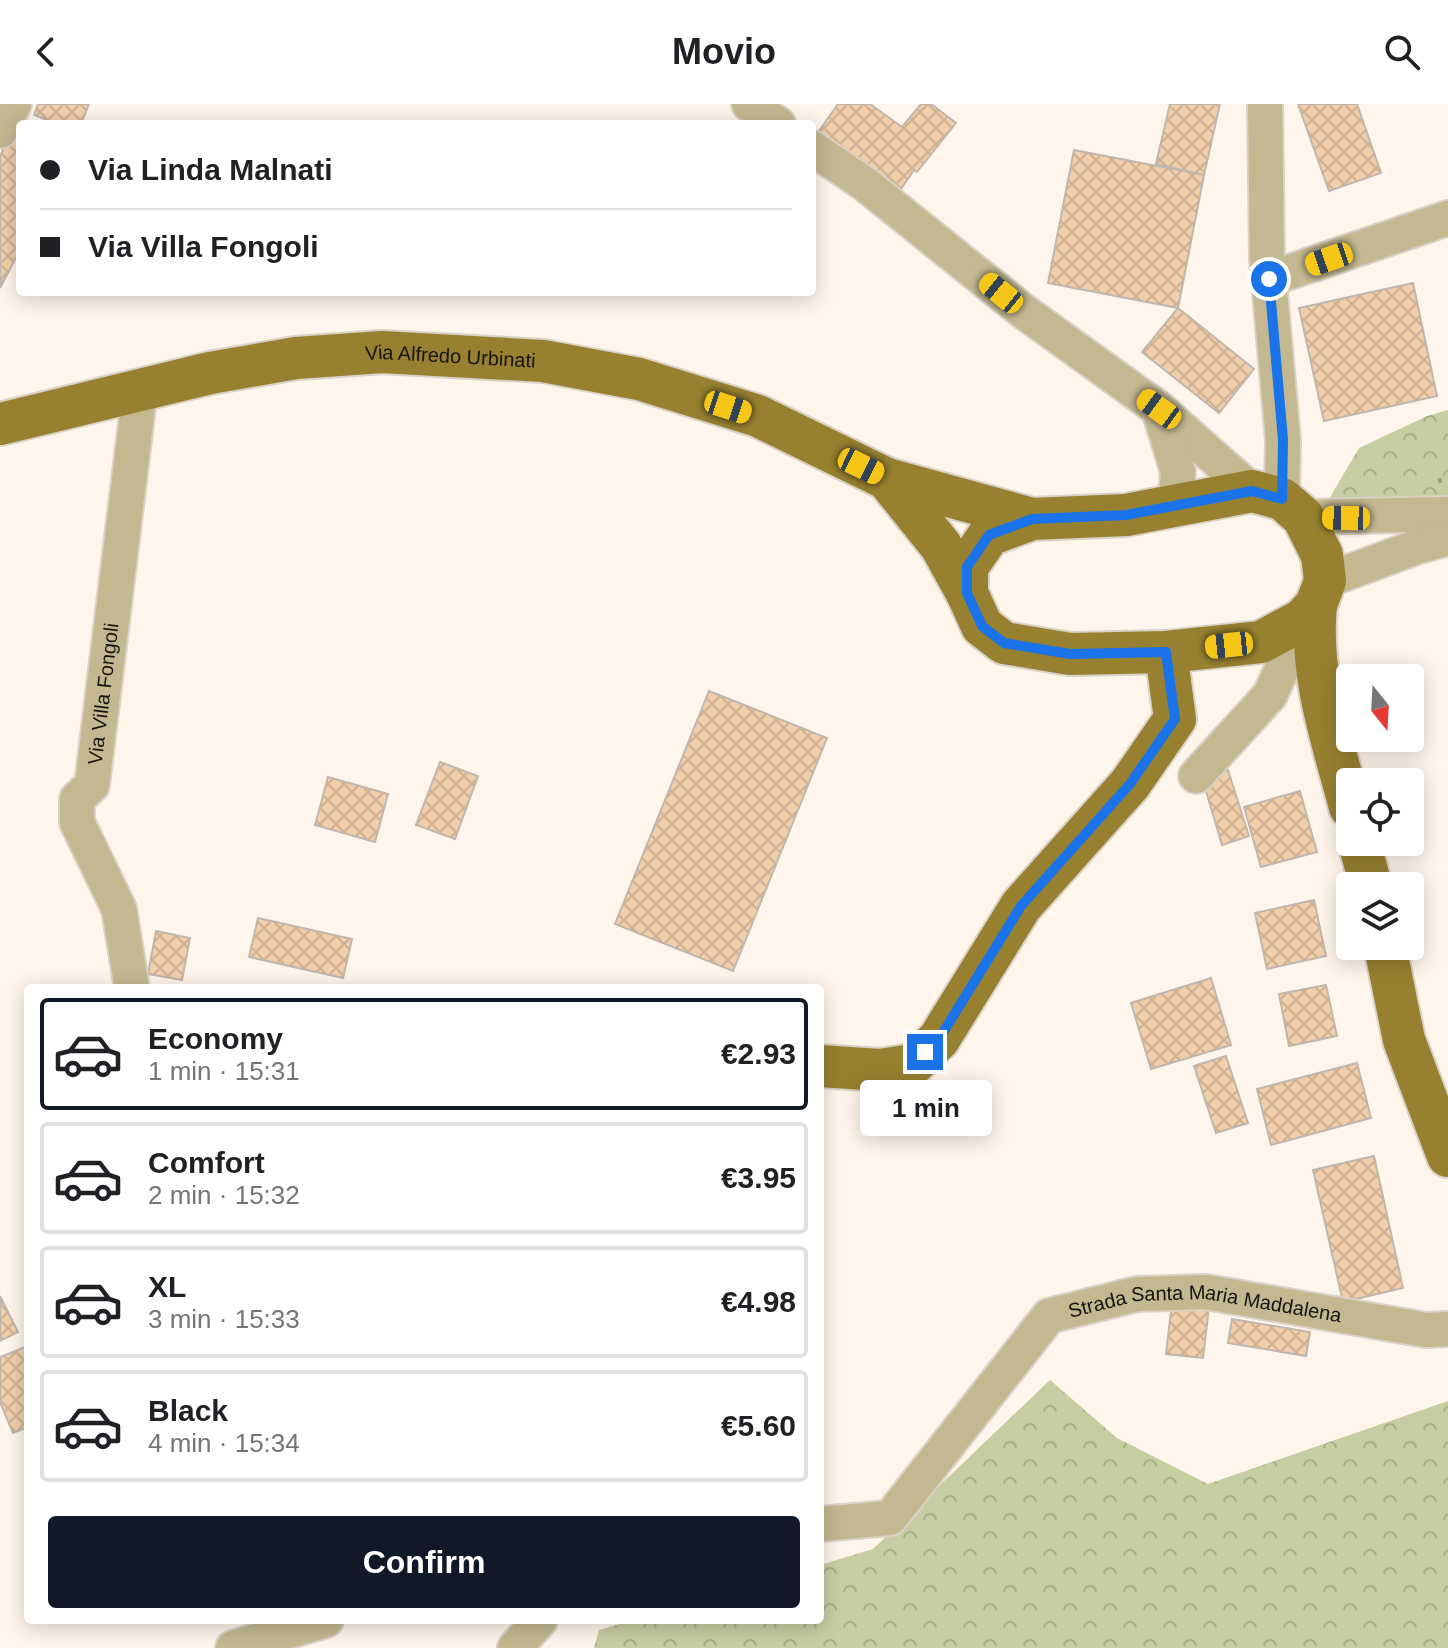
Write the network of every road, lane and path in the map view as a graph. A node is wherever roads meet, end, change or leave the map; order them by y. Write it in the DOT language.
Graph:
graph roads {
  1 [pos="14,104"];
  2 [pos="749,104"];
  3 [pos="1265,104"];
  4 [pos="772,120"];
  5 [pos="0,131"];
  6 [pos="816,151"];
  7 [pos="1448,218"];
  8 [pos="1269,279"];
  9 [pos="140,390"];
  10 [pos="1159,409"];
  11 [pos="0,424"];
  12 [pos="887,479"];
  13 [pos="1279,503"];
  14 [pos="1175,507"];
  15 [pos="1448,514"];
  16 [pos="1032,519"];
  17 [pos="1448,538"];
  18 [pos="967,593"];
  19 [pos="1321,593"];
  20 [pos="1273,651"];
  21 [pos="1166,652"];
  22 [pos="1319,692"];
  23 [pos="1339,768"];
  24 [pos="1196,776"];
  25 [pos="1388,960"];
  26 [pos="131,982"];
  27 [pos="824,1066"];
  28 [pos="1448,1156"];
  29 [pos="1448,1329"];
  30 [pos="824,1524"];
  31 [pos="313,1624"];
  32 [pos="536,1624"];
  33 [pos="233,1648"];
  34 [pos="515,1648"];
  1 -- 5 [label="street"];
  2 -- 4 [label="street"];
  3 -- 8 [label="street"];
  6 -- 10 [label="street"];
  7 -- 8 [label="street"];
  8 -- 13 [label="street"];
  9 -- 11 [label="main road, Via Alfredo Urbinati"];
  9 -- 12 [label="main road, Via Alfredo Urbinati"];
  9 -- 26 [label="street, Via Villa Fongoli"];
  10 -- 13 [label="street"];
  10 -- 14 [label="street"];
  12 -- 16 [label="main road, Via Alfredo Urbinati"];
  12 -- 18 [label="main road, Via Alfredo Urbinati"];
  13 -- 14 [label="main road"];
  13 -- 15 [label="street"];
  13 -- 19 [label="main road"];
  14 -- 16 [label="main road"];
  16 -- 18 [label="main road"];
  17 -- 19 [label="street"];
  18 -- 21 [label="main road, Via Alfredo Urbinati"];
  19 -- 20 [label="main road"];
  19 -- 22 [label="main road"];
  20 -- 21 [label="main road, Via Alfredo Urbinati"];
  20 -- 22 [label="main road"];
  20 -- 24 [label="street"];
  21 -- 27 [label="main road"];
  22 -- 23 [label="main road"];
  25 -- 28 [label="main road"];
  29 -- 30 [label="street, Strada Santa Maria Maddalena"];
  31 -- 33 [label="street"];
  32 -- 34 [label="street"];
}
